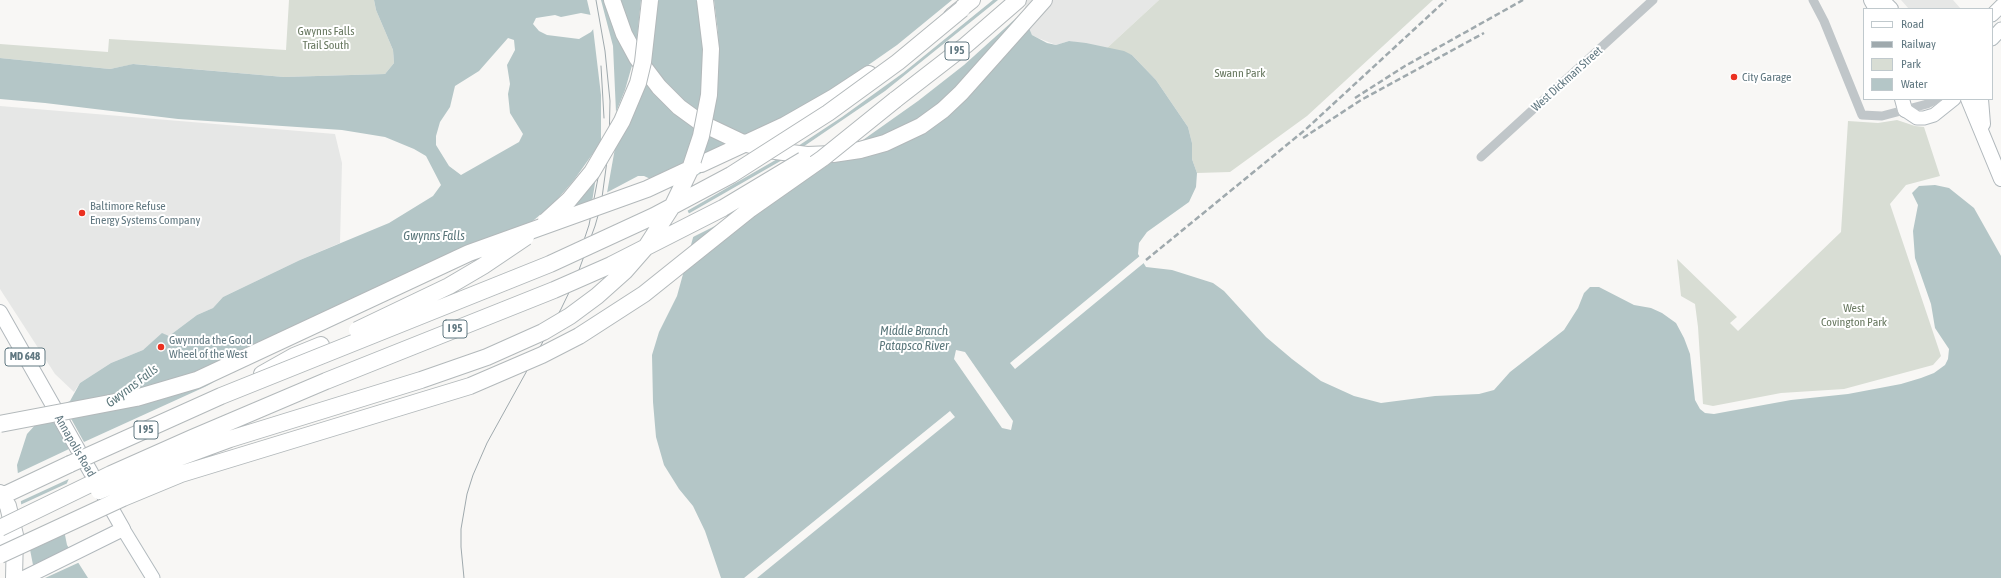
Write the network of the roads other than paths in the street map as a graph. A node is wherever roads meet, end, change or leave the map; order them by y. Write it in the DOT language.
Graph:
graph roads {
  1 [pos="612,0"];
  2 [pos="650,0"];
  3 [pos="705,0"];
  4 [pos="1018,0"];
  5 [pos="1044,0"];
  6 [pos="1653,0"];
  7 [pos="1813,0"];
  8 [pos="1882,0"];
  9 [pos="967,4"];
  10 [pos="2001,6"];
  11 [pos="1890,8"];
  12 [pos="1993,14"];
  13 [pos="2001,29"];
  14 [pos="1993,38"];
  15 [pos="895,100"];
  16 [pos="1935,100"];
  17 [pos="1953,100"];
  18 [pos="1968,100"];
  19 [pos="1981,100"];
  20 [pos="1904,105"];
  21 [pos="1984,135"];
  22 [pos="1481,157"];
  23 [pos="2001,179"];
  24 [pos="0,312"];
  25 [pos="221,396"];
  26 [pos="0,424"];
  27 [pos="0,493"];
  28 [pos="0,497"];
  29 [pos="0,528"];
  30 [pos="123,529"];
  31 [pos="0,534"];
  32 [pos="0,539"];
  33 [pos="0,555"];
  34 [pos="21,578"];
  35 [pos="153,578"];
  1 -- 5 [label="highway, bridge"];
  2 -- 25 [label="highway, bridge"];
  3 -- 31 [label="highway, bridge"];
  4 -- 15 [label="highway, I 95"];
  6 -- 22 [label="street, West Dickman Street"];
  7 -- 20 [label="street"];
  8 -- 11 [label="main road"];
  9 -- 25 [label="highway, I 95, bridge"];
  9 -- 26 [label="highway, bridge"];
  10 -- 12 [label="street"];
  13 -- 14 [label="street"];
  15 -- 29 [label="highway, I 95, bridge"];
  15 -- 33 [label="highway, bridge"];
  16 -- 20 [label="street"];
  17 -- 20 [label="street"];
  18 -- 21 [label="main road"];
  19 -- 21 [label="main road"];
  21 -- 23 [label="main road"];
  24 -- 30 [label="main road, Annapolis Road / MD 648, bridge"];
  25 -- 28 [label="highway, I 95, bridge"];
  27 -- 34 [label="highway, bridge"];
  30 -- 34 [label="main road"];
  30 -- 35 [label="street, Annapolis Road / MD 648"];
  31 -- 32 [label="highway"];
}
